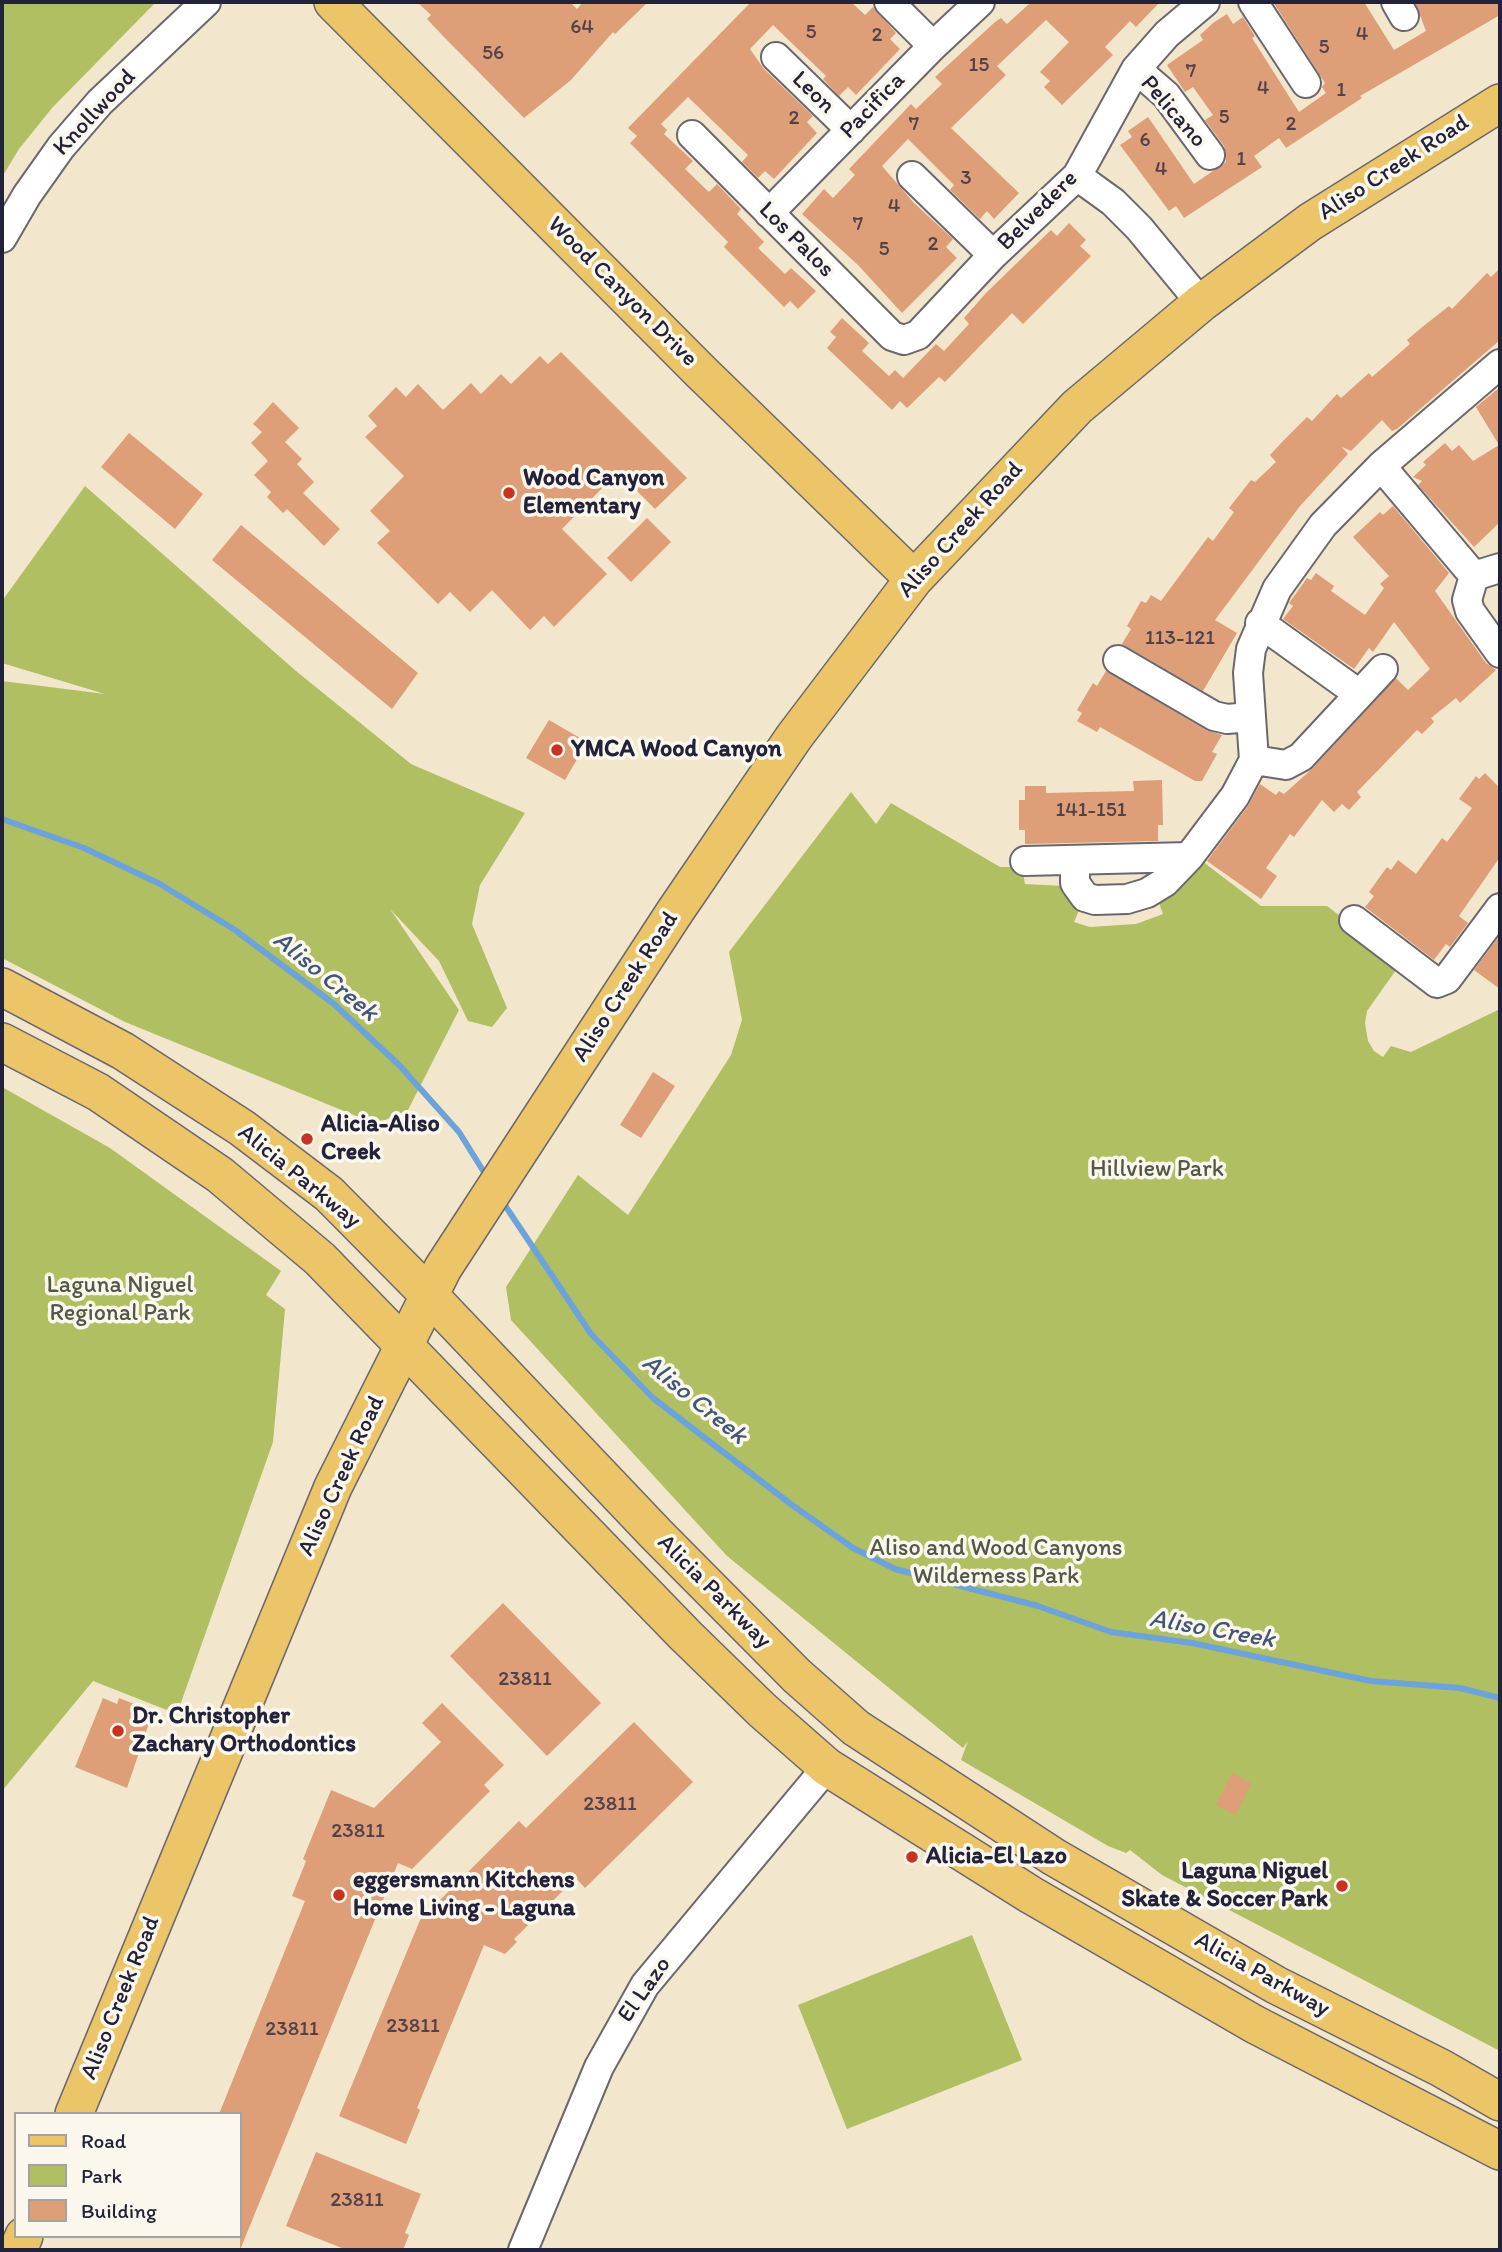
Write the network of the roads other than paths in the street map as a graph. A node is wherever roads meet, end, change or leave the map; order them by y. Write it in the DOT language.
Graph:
graph roads {
  1 [pos="206,2"];
  2 [pos="333,2"];
  3 [pos="889,2"];
  4 [pos="980,2"];
  5 [pos="1205,2"];
  6 [pos="1253,2"];
  7 [pos="933,46"];
  8 [pos="776,57"];
  9 [pos="1136,69"];
  10 [pos="1306,83"];
  11 [pos="1500,103"];
  12 [pos="851,130"];
  13 [pos="692,135"];
  14 [pos="1210,155"];
  15 [pos="912,176"];
  16 [pos="1077,176"];
  17 [pos="769,213"];
  18 [pos="2,237"];
  19 [pos="993,255"];
  20 [pos="1201,303"];
  21 [pos="904,340"];
  22 [pos="1500,364"];
  23 [pos="1381,466"];
  24 [pos="1487,572"];
  25 [pos="914,579"];
  26 [pos="1260,623"];
  27 [pos="1500,653"];
  28 [pos="1118,660"];
  29 [pos="1383,669"];
  30 [pos="1359,694"];
  31 [pos="1250,717"];
  32 [pos="1254,760"];
  33 [pos="1189,857"];
  34 [pos="1075,860"];
  35 [pos="1025,861"];
  36 [pos="1500,908"];
  37 [pos="1354,920"];
  38 [pos="2,987"];
  39 [pos="2,1042"];
  40 [pos="436,1281"];
  41 [pos="405,1345"];
  42 [pos="827,1767"];
  43 [pos="1500,2102"];
  44 [pos="75,2112"];
  45 [pos="1500,2151"];
  46 [pos="523,2250"];
  1 -- 18 [label="street, Knollwood"];
  2 -- 25 [label="main road, Wood Canyon Drive"];
  3 -- 7 [label="street"];
  4 -- 7 [label="street, Pacifica"];
  5 -- 9 [label="street, Belvedere"];
  6 -- 10 [label="street"];
  7 -- 12 [label="street, Pacifica"];
  8 -- 12 [label="street, Leon"];
  9 -- 14 [label="street, Pelicano"];
  9 -- 16 [label="street, Belvedere"];
  11 -- 20 [label="main road, Aliso Creek Road"];
  12 -- 17 [label="street, Pacifica"];
  13 -- 17 [label="street, Los Palos"];
  15 -- 19 [label="street"];
  16 -- 19 [label="street, Belvedere"];
  16 -- 20 [label="street"];
  17 -- 21 [label="street, Los Palos"];
  19 -- 21 [label="street, Belvedere"];
  20 -- 25 [label="main road, Aliso Creek Road"];
  22 -- 23 [label="street"];
  23 -- 24 [label="street"];
  23 -- 26 [label="street"];
  24 -- 27 [label="street"];
  25 -- 40 [label="main road, Aliso Creek Road"];
  26 -- 30 [label="street"];
  26 -- 31 [label="street"];
  28 -- 31 [label="street"];
  29 -- 30 [label="street"];
  30 -- 32 [label="street"];
  31 -- 32 [label="street"];
  32 -- 33 [label="street"];
  33 -- 34 [label="street"];
  33 -- 34 [label="street"];
  34 -- 35 [label="street"];
  36 -- 37 [label="street"];
  38 -- 40 [label="main road, Alicia Parkway"];
  39 -- 41 [label="main road, Alicia Parkway"];
  40 -- 41 [label="main road, Aliso Creek Road"];
  40 -- 43 [label="main road, Alicia Parkway"];
  41 -- 42 [label="main road, Alicia Parkway"];
  41 -- 44 [label="main road, Aliso Creek Road"];
  42 -- 45 [label="main road, Alicia Parkway"];
  42 -- 46 [label="street, El Lazo"];
}
